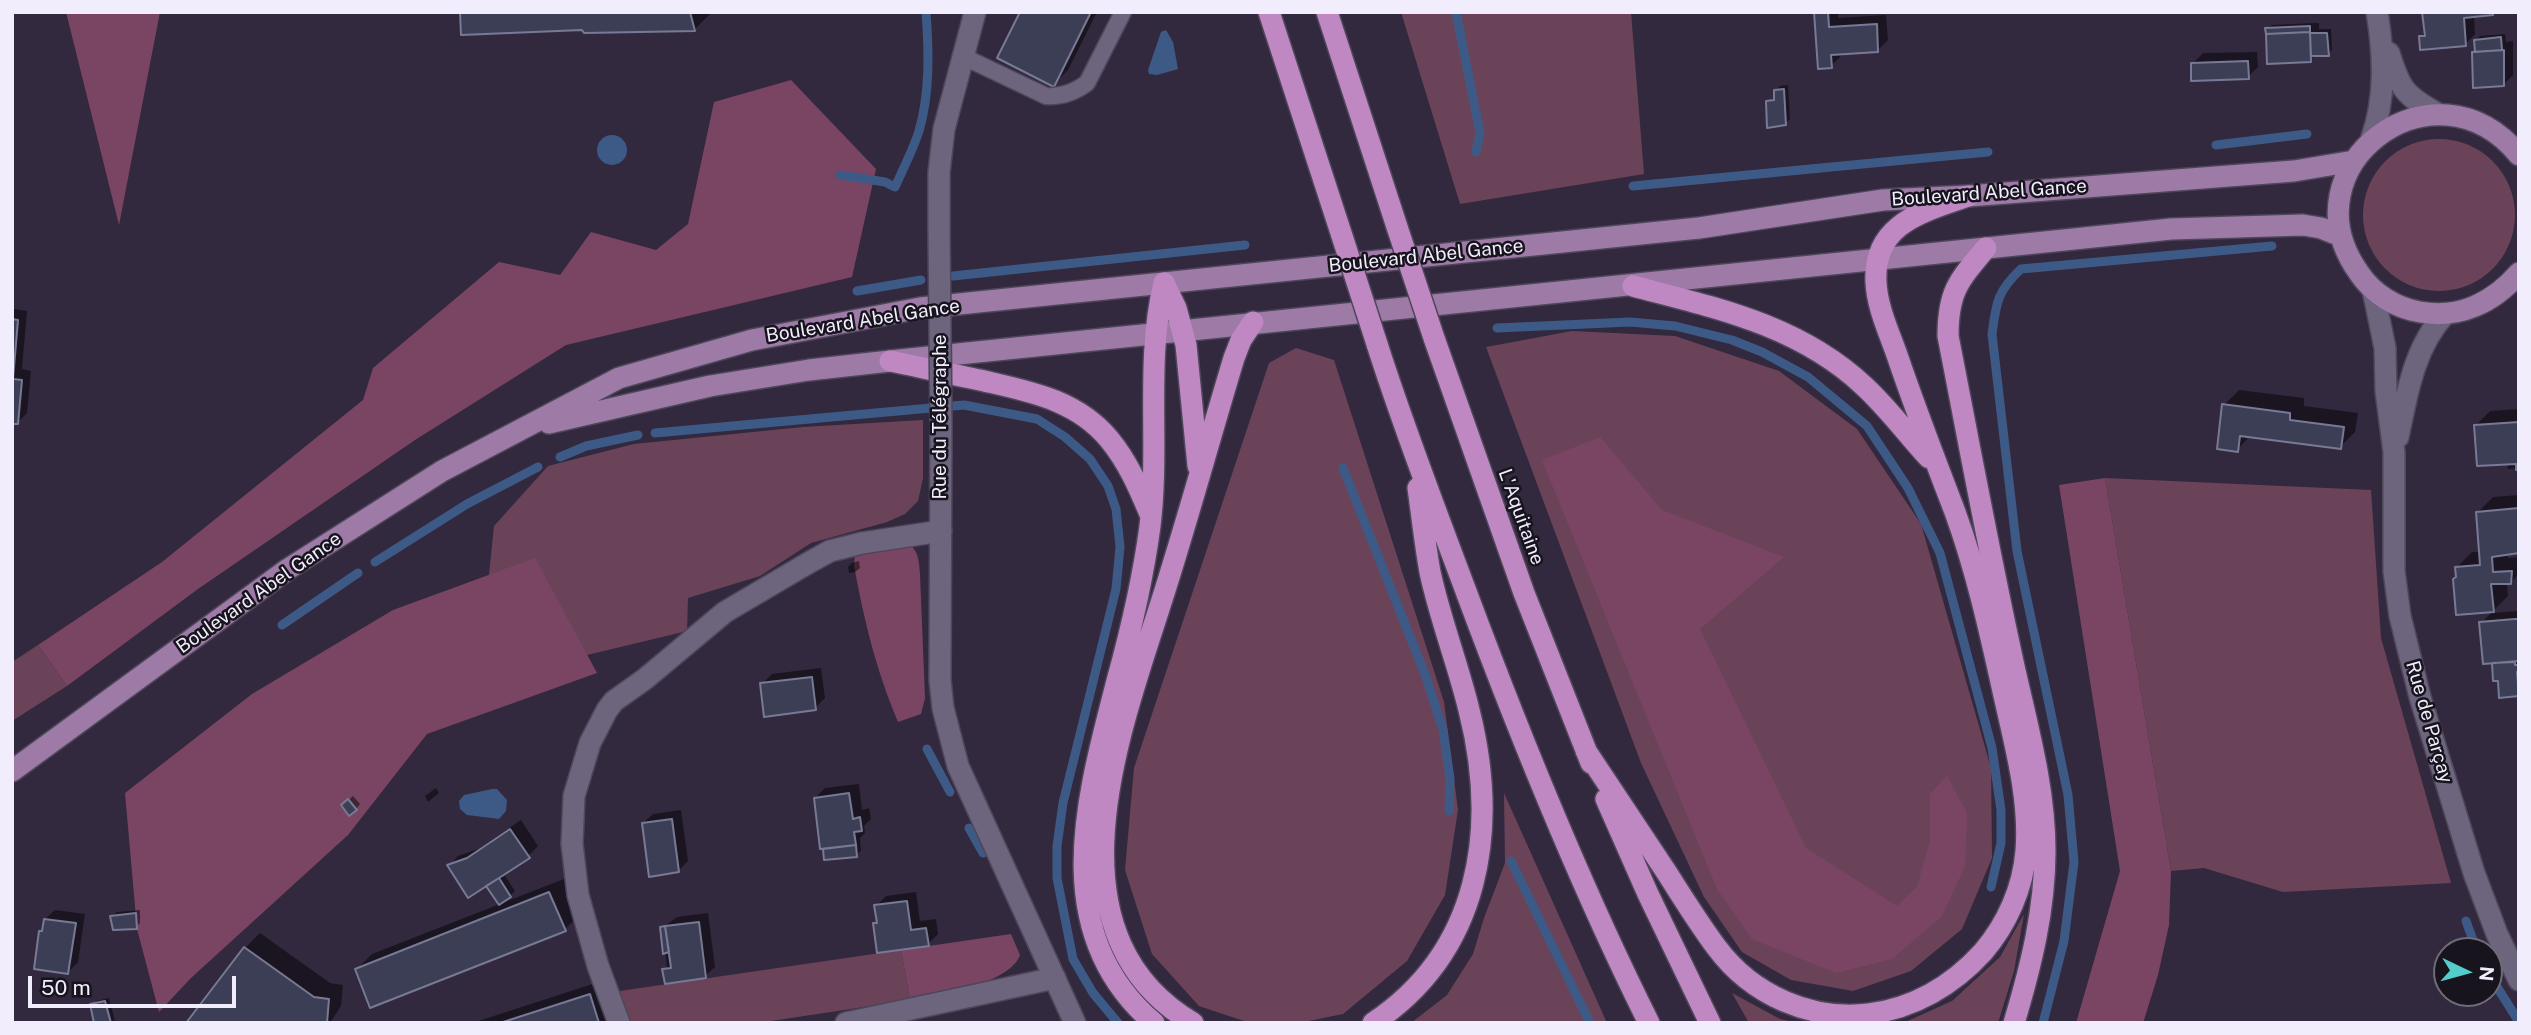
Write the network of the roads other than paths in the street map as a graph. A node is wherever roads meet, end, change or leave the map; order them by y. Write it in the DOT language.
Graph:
graph roads {
  1 [pos="975,12"];
  2 [pos="1123,12"];
  3 [pos="1269,12"];
  4 [pos="1327,12"];
  5 [pos="2378,15"];
  6 [pos="962,56"];
  7 [pos="2438,114"];
  8 [pos="2371,140"];
  9 [pos="2519,155"];
  10 [pos="2354,161"];
  11 [pos="1968,196"];
  12 [pos="2341,236"];
  13 [pos="1986,248"];
  14 [pos="1876,260"];
  15 [pos="2519,273"];
  16 [pos="1164,283"];
  17 [pos="1633,286"];
  18 [pos="2373,290"];
  19 [pos="2445,314"];
  20 [pos="1253,322"];
  21 [pos="1183,329"];
  22 [pos="1155,332"];
  23 [pos="890,361"];
  24 [pos="516,430"];
  25 [pos="1412,448"];
  26 [pos="2394,452"];
  27 [pos="1936,466"];
  28 [pos="1199,479"];
  29 [pos="1151,516"];
  30 [pos="941,531"];
  31 [pos="1586,751"];
  32 [pos="12,771"];
  33 [pos="1055,978"];
  34 [pos="2519,980"];
  35 [pos="619,1023"];
  36 [pos="846,1023"];
  37 [pos="1075,1023"];
  38 [pos="1154,1023"];
  39 [pos="1193,1023"];
  40 [pos="1373,1023"];
  41 [pos="1649,1023"];
  42 [pos="1710,1023"];
  43 [pos="2014,1023"];
  1 -- 6 [label="street, Rue du Télégraphe"];
  2 -- 6 [label="lane"];
  3 -- 25 [label="highway, bridge"];
  4 -- 31 [label="highway, L'Aquitaine, bridge"];
  5 -- 7 [label="street"];
  5 -- 8 [label="street"];
  6 -- 30 [label="street, Rue du Télégraphe, bridge"];
  7 -- 8 [label="main road"];
  7 -- 9 [label="main road"];
  8 -- 10 [label="main road"];
  10 -- 11 [label="main road, Boulevard Abel Gance"];
  10 -- 12 [label="main road"];
  11 -- 14 [label="highway"];
  11 -- 16 [label="main road, Boulevard Abel Gance"];
  12 -- 13 [label="main road, Boulevard Abel Gance"];
  12 -- 18 [label="main road"];
  13 -- 14 [label="main road, Boulevard Abel Gance"];
  13 -- 43 [label="highway"];
  14 -- 17 [label="main road, Boulevard Abel Gance"];
  14 -- 27 [label="highway"];
  15 -- 19 [label="main road"];
  16 -- 21 [label="highway"];
  16 -- 22 [label="highway"];
  16 -- 24 [label="main road, Boulevard Abel Gance"];
  17 -- 20 [label="main road, Boulevard Abel Gance"];
  17 -- 27 [label="highway"];
  18 -- 19 [label="main road"];
  18 -- 26 [label="street, Rue de Parçay"];
  19 -- 26 [label="street, Rue de Parçay"];
  20 -- 21 [label="main road, Boulevard Abel Gance"];
  20 -- 28 [label="highway"];
  21 -- 22 [label="main road, Boulevard Abel Gance"];
  21 -- 28 [label="highway"];
  22 -- 23 [label="main road, Boulevard Abel Gance"];
  22 -- 29 [label="highway"];
  23 -- 24 [label="main road, Boulevard Abel Gance"];
  23 -- 29 [label="highway"];
  24 -- 32 [label="main road, Boulevard Abel Gance"];
  25 -- 40 [label="highway"];
  25 -- 41 [label="highway"];
  26 -- 34 [label="street, Rue de Parçay"];
  27 -- 31 [label="highway"];
  28 -- 39 [label="highway"];
  29 -- 38 [label="highway"];
  30 -- 33 [label="street, Rue du Télégraphe"];
  30 -- 35 [label="street"];
  31 -- 42 [label="highway, L'Aquitaine"];
  33 -- 36 [label="street"];
  33 -- 37 [label="street, Rue du Télégraphe"];
}
